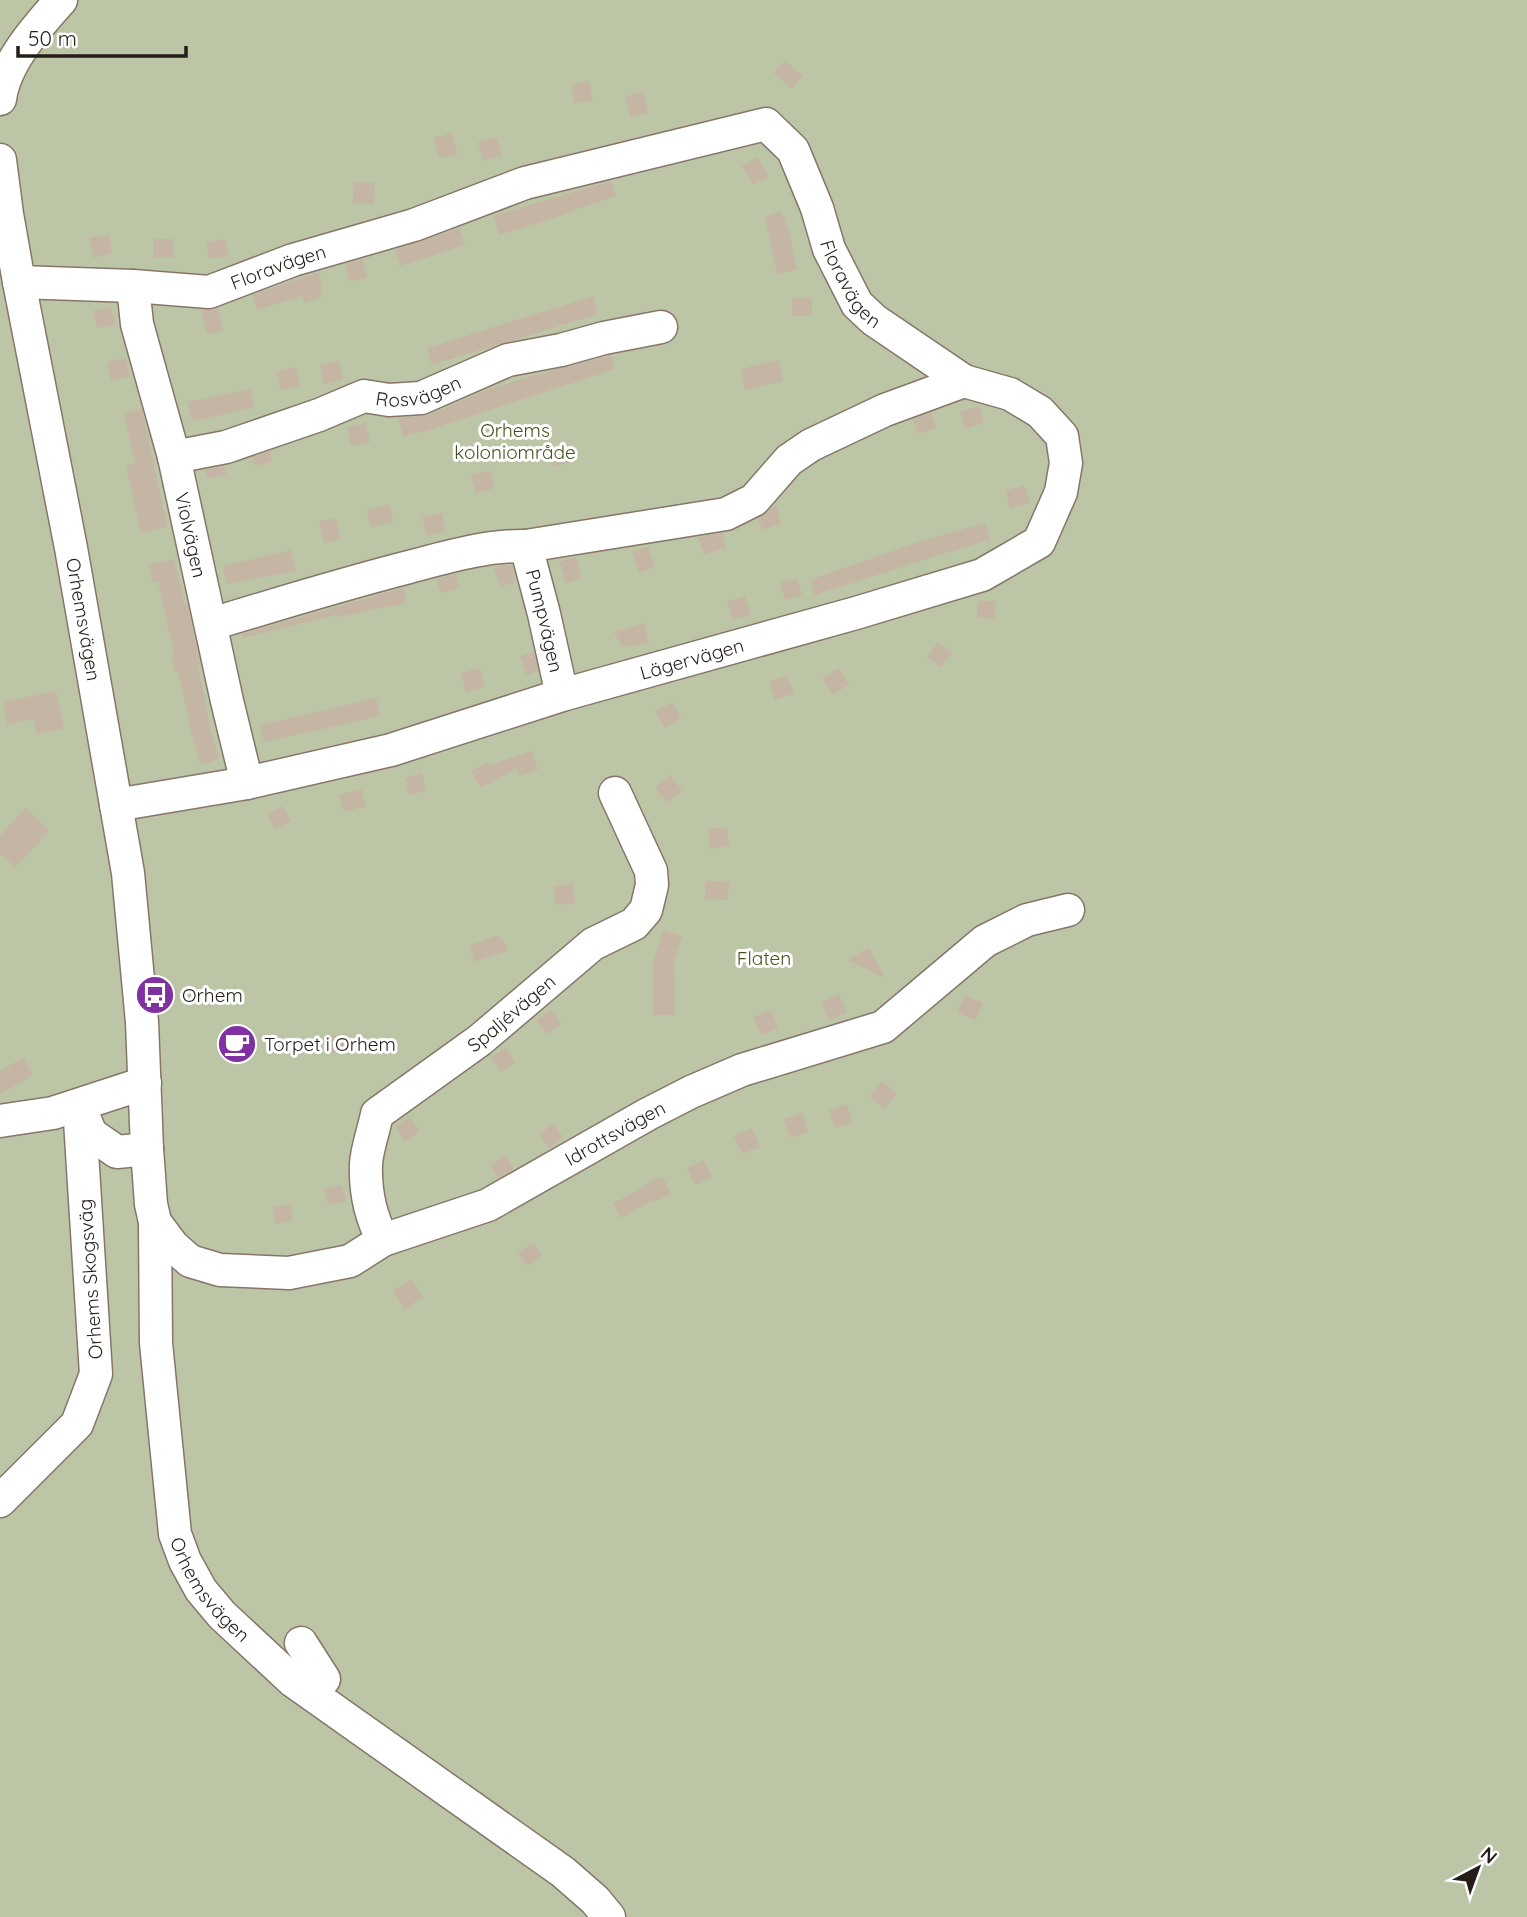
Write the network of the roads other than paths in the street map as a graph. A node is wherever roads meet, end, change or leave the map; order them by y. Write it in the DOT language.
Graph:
graph roads {
  1 [pos="61,0"];
  2 [pos="1,93"];
  3 [pos="0,160"];
  4 [pos="19,282"];
  5 [pos="133,286"];
  6 [pos="662,327"];
  7 [pos="964,381"];
  8 [pos="174,457"];
  9 [pos="526,546"];
  10 [pos="212,624"];
  11 [pos="562,695"];
  12 [pos="247,783"];
  13 [pos="615,793"];
  14 [pos="116,805"];
  15 [pos="1068,910"];
  16 [pos="145,1083"];
  17 [pos="79,1105"];
  18 [pos="0,1121"];
  19 [pos="147,1149"];
  20 [pos="155,1222"];
  21 [pos="383,1240"];
  22 [pos="0,1501"];
  23 [pos="301,1643"];
  24 [pos="312,1694"];
  25 [pos="609,1917"];
  1 -- 2 [label="street"];
  3 -- 4 [label="street, Orhemsvägen"];
  4 -- 5 [label="street, Floravägen"];
  4 -- 14 [label="street, Orhemsvägen"];
  5 -- 7 [label="street, Floravägen"];
  5 -- 8 [label="street, Violvägen"];
  6 -- 8 [label="street, Rosvägen"];
  7 -- 9 [label="street"];
  7 -- 11 [label="street, Lägervägen"];
  8 -- 10 [label="street, Violvägen"];
  9 -- 10 [label="street"];
  9 -- 11 [label="street, Pumpvägen"];
  10 -- 12 [label="street, Violvägen"];
  11 -- 12 [label="street, Lägervägen"];
  12 -- 14 [label="street, Lägervägen"];
  13 -- 21 [label="street, Spaljévägen"];
  14 -- 16 [label="street, Orhemsvägen"];
  15 -- 21 [label="street, Idrottsvägen"];
  16 -- 17 [label="street"];
  16 -- 19 [label="street, Orhemsvägen"];
  17 -- 18 [label="street"];
  17 -- 19 [label="street"];
  17 -- 22 [label="street, Orhems Skogsväg"];
  19 -- 20 [label="street, Orhemsvägen"];
  20 -- 21 [label="street, Idrottsvägen"];
  20 -- 24 [label="street, Orhemsvägen"];
  23 -- 24 [label="street"];
  24 -- 25 [label="street, Orhemsvägen"];
}
